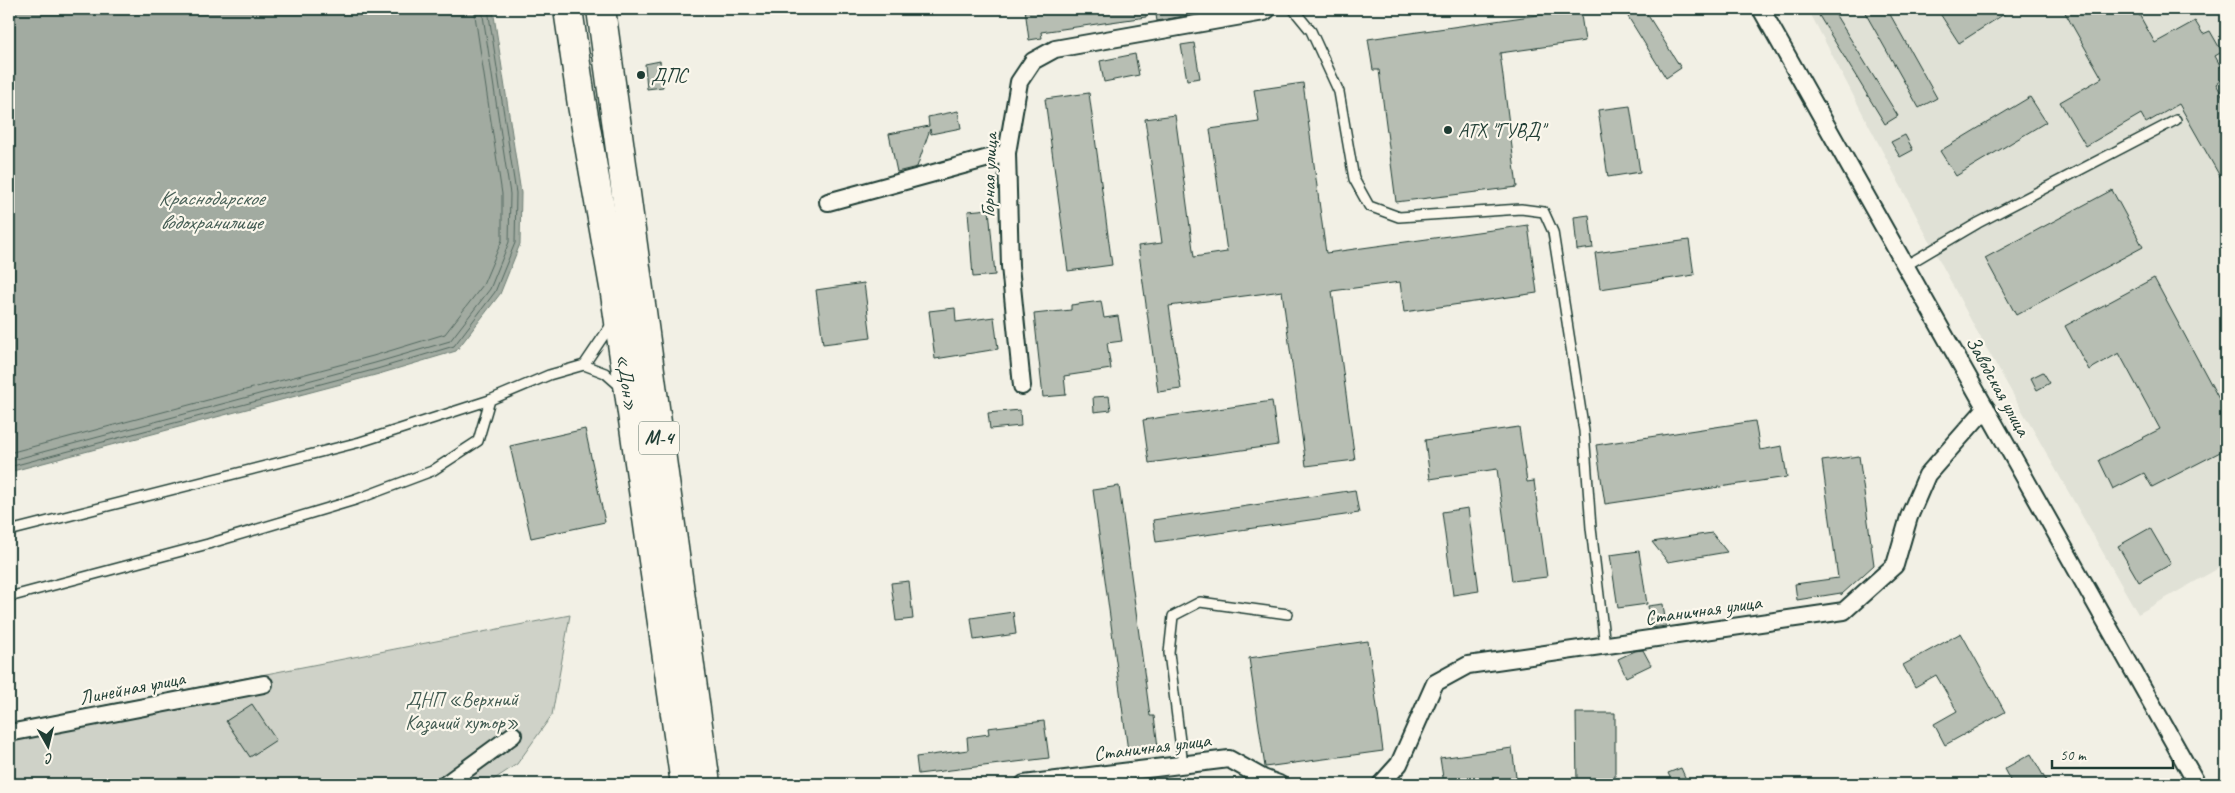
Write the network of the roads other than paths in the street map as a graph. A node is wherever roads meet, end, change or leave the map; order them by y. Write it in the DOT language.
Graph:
graph roads {
  1 [pos="568,9"];
  2 [pos="600,9"];
  3 [pos="1268,9"];
  4 [pos="1293,9"];
  5 [pos="1761,9"];
  6 [pos="2176,120"];
  7 [pos="1007,153"];
  8 [pos="828,202"];
  9 [pos="1905,266"];
  10 [pos="617,316"];
  11 [pos="584,365"];
  12 [pos="1022,386"];
  13 [pos="628,394"];
  14 [pos="490,400"];
  15 [pos="1986,408"];
  16 [pos="9,531"];
  17 [pos="9,597"];
  18 [pos="1288,614"];
  19 [pos="1605,646"];
  20 [pos="264,684"];
  21 [pos="9,734"];
  22 [pos="513,735"];
  23 [pos="1183,765"];
  24 [pos="446,784"];
  25 [pos="685,784"];
  26 [pos="706,784"];
  27 [pos="1024,784"];
  28 [pos="1280,784"];
  29 [pos="1381,784"];
  30 [pos="2197,784"];
  1 -- 10 [label="highway, «Дон» / М-4"];
  2 -- 26 [label="highway, «Дон» / М-4"];
  3 -- 7 [label="street, Горная улица"];
  4 -- 19 [label="lane"];
  5 -- 9 [label="street, Заводская улица"];
  6 -- 9 [label="lane"];
  7 -- 8 [label="street"];
  7 -- 12 [label="street, Горная улица"];
  9 -- 15 [label="street, Заводская улица"];
  10 -- 11 [label="lane"];
  10 -- 13 [label="highway, «Дон» / М-4"];
  11 -- 13 [label="lane"];
  11 -- 14 [label="lane"];
  13 -- 25 [label="highway, «Дон» / М-4"];
  14 -- 16 [label="lane"];
  14 -- 17 [label="lane"];
  15 -- 19 [label="street, Станичная улица"];
  15 -- 30 [label="street, Заводская улица"];
  18 -- 23 [label="lane"];
  19 -- 29 [label="street, Станичная улица"];
  20 -- 21 [label="street, Линейная улица"];
  22 -- 24 [label="street"];
  23 -- 27 [label="street, Станичная улица"];
  23 -- 28 [label="street, Станичная улица"];
}
